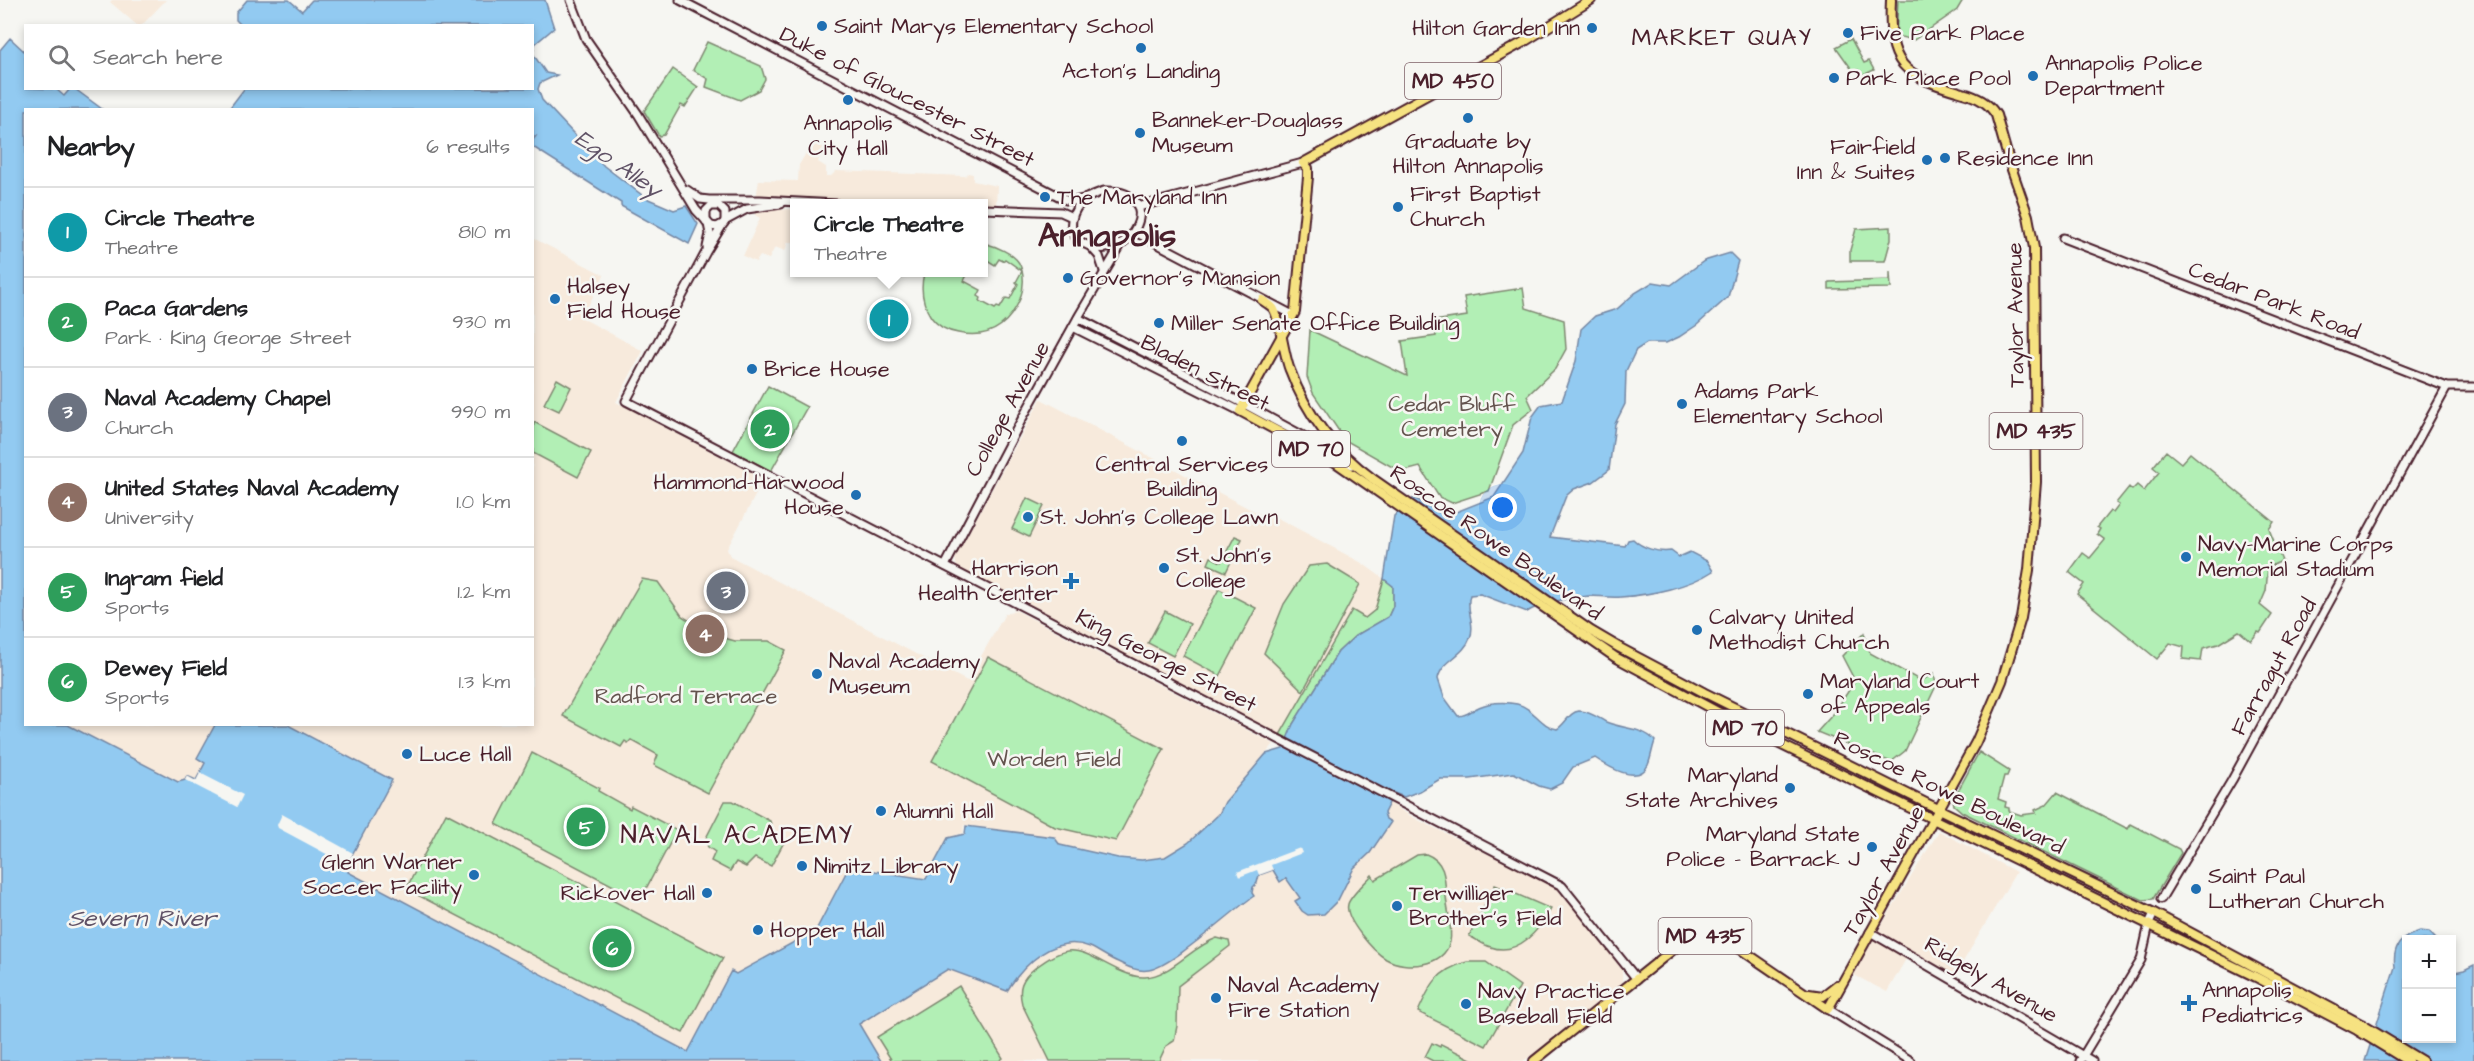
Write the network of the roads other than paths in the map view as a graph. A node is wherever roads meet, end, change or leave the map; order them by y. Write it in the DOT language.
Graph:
graph roads {
  1 [pos="571,0"];
  2 [pos="680,0"];
  3 [pos="1591,0"];
  4 [pos="1891,0"];
  5 [pos="1303,163"];
  6 [pos="684,189"];
  7 [pos="1087,198"];
  8 [pos="789,202"];
  9 [pos="713,204"];
  10 [pos="1138,207"];
  11 [pos="988,209"];
  12 [pos="1072,217"];
  13 [pos="724,222"];
  14 [pos="707,223"];
  15 [pos="1135,232"];
  16 [pos="2063,238"];
  17 [pos="1122,243"];
  18 [pos="1091,247"];
  19 [pos="706,252"];
  20 [pos="1104,271"];
  21 [pos="1262,300"];
  22 [pos="1293,315"];
  23 [pos="1078,318"];
  24 [pos="1073,327"];
  25 [pos="1281,339"];
  26 [pos="2447,387"];
  27 [pos="2474,387"];
  28 [pos="1242,407"];
  29 [pos="1364,473"];
  30 [pos="1381,489"];
  31 [pos="945,566"];
  32 [pos="1567,619"];
  33 [pos="1939,809"];
  34 [pos="1933,819"];
  35 [pos="2161,899"];
  36 [pos="2154,913"];
  37 [pos="2148,924"];
  38 [pos="1870,932"];
  39 [pos="1846,975"];
  40 [pos="1636,978"];
  41 [pos="1805,993"];
  42 [pos="1828,1009"];
  43 [pos="2359,1027"];
  44 [pos="2082,1058"];
  45 [pos="1534,1061"];
  46 [pos="1911,1061"];
  47 [pos="2092,1061"];
  48 [pos="2408,1061"];
  49 [pos="2422,1061"];
  1 -- 6 [label="main road"];
  2 -- 7 [label="main road, Duke of Gloucester Street"];
  3 -- 5 [label="main road, MD 450"];
  4 -- 33 [label="main road, Taylor Avenue / MD 435"];
  5 -- 10 [label="main road, MD 450"];
  5 -- 22 [label="main road"];
  6 -- 9 [label="main road"];
  6 -- 14 [label="main road"];
  7 -- 10 [label="main road"];
  7 -- 12 [label="main road"];
  8 -- 9 [label="main road"];
  8 -- 13 [label="main road"];
  9 -- 13 [label="main road"];
  9 -- 14 [label="main road"];
  10 -- 15 [label="main road"];
  11 -- 12 [label="main road"];
  12 -- 18 [label="main road"];
  13 -- 14 [label="main road"];
  13 -- 19 [label="main road"];
  14 -- 19 [label="main road"];
  15 -- 17 [label="main road"];
  15 -- 21 [label="main road"];
  16 -- 26 [label="main road, Cedar Park Road"];
  17 -- 18 [label="main road"];
  17 -- 20 [label="main road, College Avenue"];
  18 -- 20 [label="main road"];
  19 -- 31 [label="main road, King George Street"];
  20 -- 23 [label="main road, College Avenue"];
  21 -- 22 [label="main road"];
  21 -- 25 [label="main road, Roscoe Rowe Boulevard"];
  22 -- 25 [label="main road"];
  23 -- 24 [label="main road, College Avenue"];
  23 -- 28 [label="main road, Bladen Street / MD 70"];
  24 -- 28 [label="main road, Bladen Street / MD 70"];
  24 -- 31 [label="main road, College Avenue"];
  25 -- 28 [label="main road"];
  25 -- 29 [label="main road, Roscoe Rowe Boulevard"];
  26 -- 27 [label="main road, Cedar Park Road"];
  26 -- 35 [label="main road, Farragut Road"];
  28 -- 29 [label="main road, Bladen Street / MD 70"];
  28 -- 30 [label="main road, Bladen Street / MD 70"];
  29 -- 30 [label="main road, Roscoe Rowe Boulevard / MD 70"];
  30 -- 32 [label="main road, Roscoe Rowe Boulevard / MD 70"];
  31 -- 40 [label="main road, King George Street"];
  32 -- 33 [label="main road, Roscoe Rowe Boulevard / MD 70"];
  32 -- 34 [label="main road, Roscoe Rowe Boulevard / MD 70"];
  33 -- 34 [label="main road, Taylor Avenue / MD 435"];
  33 -- 36 [label="main road, Roscoe Rowe Boulevard / MD 70"];
  34 -- 37 [label="main road, Roscoe Rowe Boulevard / MD 70"];
  34 -- 38 [label="main road, Taylor Avenue / MD 435"];
  36 -- 37 [label="main road"];
  36 -- 43 [label="main road, Roscoe Rowe Boulevard / MD 70"];
  37 -- 43 [label="main road, Roscoe Rowe Boulevard / MD 70"];
  37 -- 44 [label="main road"];
  38 -- 39 [label="main road, Taylor Avenue / MD 435"];
  38 -- 44 [label="main road, Ridgely Avenue"];
  39 -- 41 [label="main road"];
  39 -- 42 [label="main road, Taylor Avenue / MD 435"];
  40 -- 41 [label="main road, MD 435"];
  40 -- 45 [label="main road"];
  41 -- 42 [label="main road, MD 435"];
  42 -- 46 [label="main road"];
  43 -- 48 [label="main road, Roscoe Rowe Boulevard / MD 70"];
  43 -- 49 [label="main road, Roscoe Rowe Boulevard / MD 70"];
  44 -- 47 [label="main road, Ridgely Avenue"];
}
